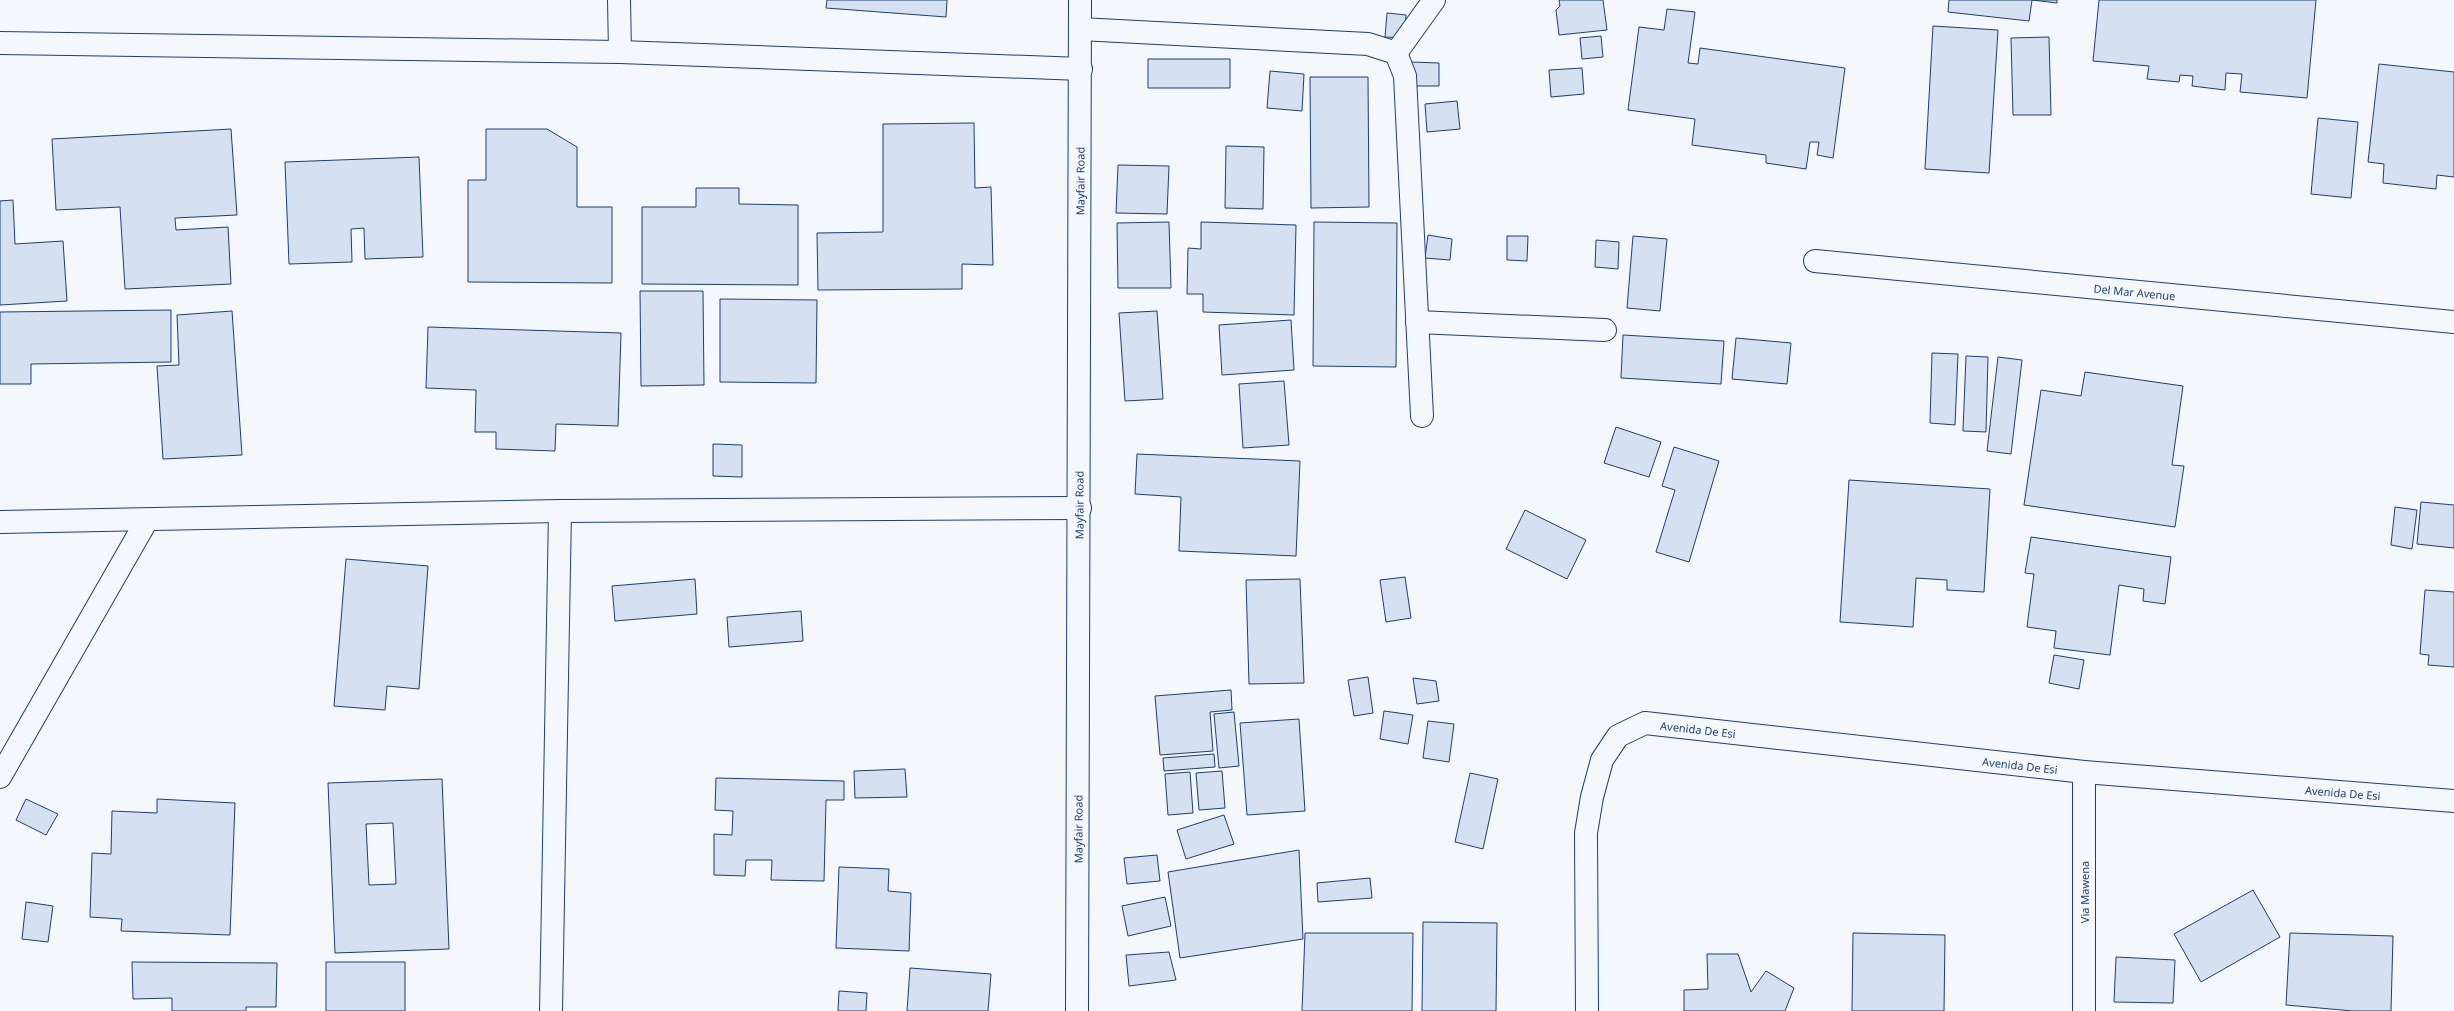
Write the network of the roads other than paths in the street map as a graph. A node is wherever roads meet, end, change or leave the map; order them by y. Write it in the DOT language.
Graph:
graph roads {
  1 [pos="619,0"];
  2 [pos="1080,0"];
  3 [pos="1434,0"];
  4 [pos="1080,29"];
  5 [pos="0,43"];
  6 [pos="620,52"];
  7 [pos="1396,54"];
  8 [pos="1081,69"];
  9 [pos="1816,261"];
  10 [pos="1417,322"];
  11 [pos="2454,322"];
  12 [pos="1605,330"];
  13 [pos="1422,416"];
  14 [pos="1080,508"];
  15 [pos="560,511"];
  16 [pos="147,520"];
  17 [pos="0,522"];
  18 [pos="2084,772"];
  19 [pos="0,777"];
  20 [pos="2454,801"];
  21 [pos="551,1011"];
  22 [pos="1077,1011"];
  23 [pos="1587,1011"];
  24 [pos="2084,1011"];
  1 -- 6 [label="street"];
  2 -- 4 [label="street, Mayfair Road"];
  3 -- 7 [label="street"];
  4 -- 7 [label="street"];
  4 -- 8 [label="street, Mayfair Road"];
  5 -- 6 [label="street"];
  6 -- 8 [label="street"];
  7 -- 10 [label="street"];
  8 -- 14 [label="street, Mayfair Road"];
  9 -- 11 [label="street, Del Mar Avenue"];
  10 -- 12 [label="street"];
  10 -- 13 [label="street"];
  14 -- 15 [label="street"];
  14 -- 22 [label="street, Mayfair Road"];
  15 -- 16 [label="street"];
  15 -- 21 [label="street"];
  16 -- 17 [label="street"];
  16 -- 19 [label="street"];
  18 -- 20 [label="street, Avenida De Esi"];
  18 -- 23 [label="street, Avenida De Esi"];
  18 -- 24 [label="street, Via Mawena"];
}
